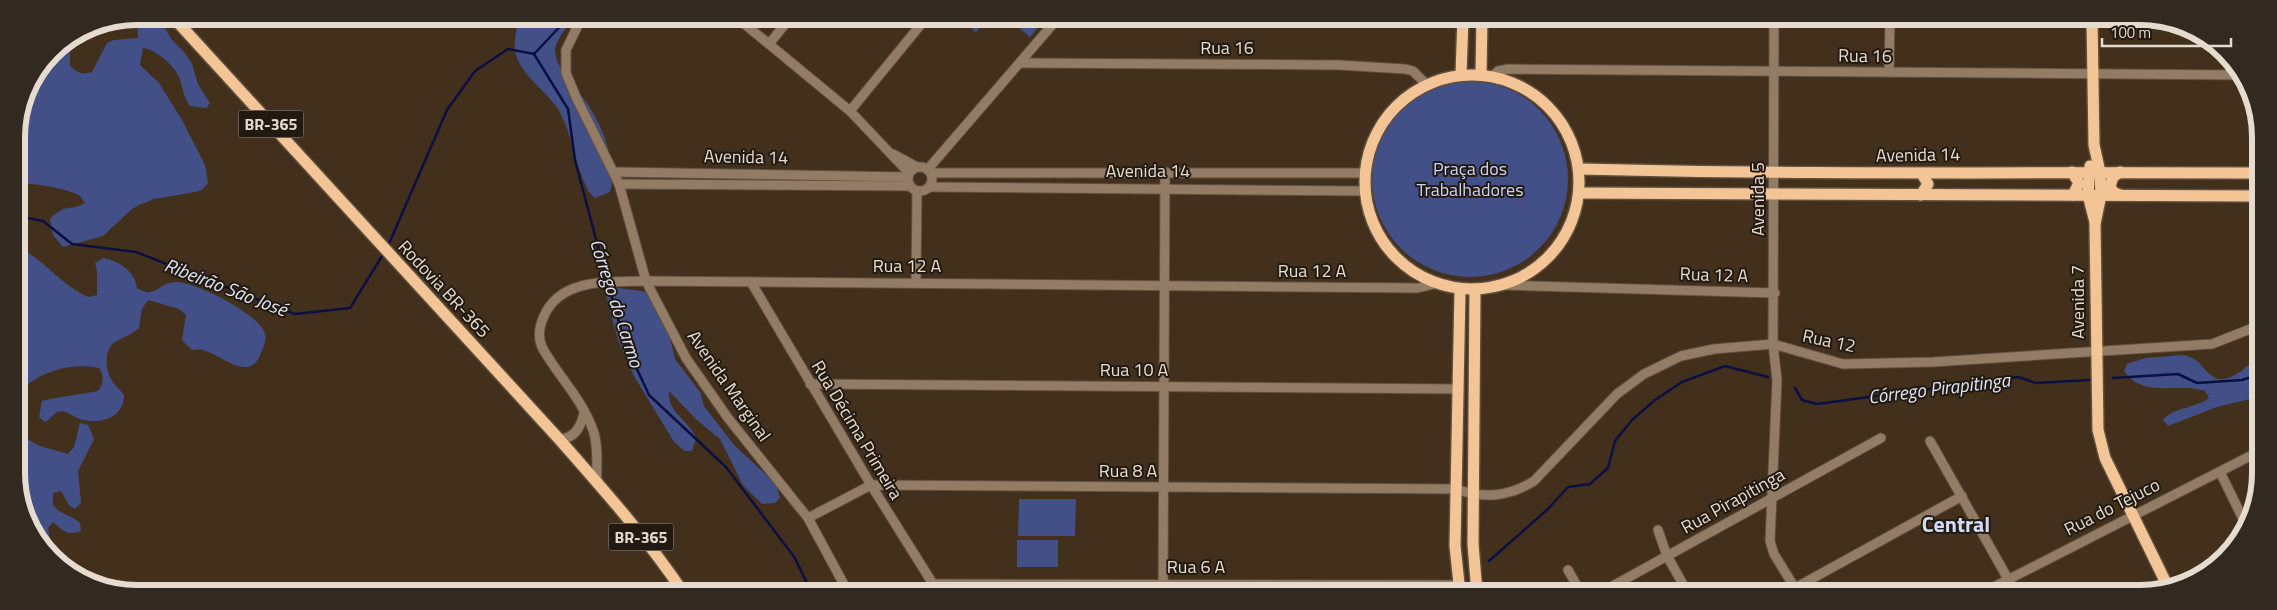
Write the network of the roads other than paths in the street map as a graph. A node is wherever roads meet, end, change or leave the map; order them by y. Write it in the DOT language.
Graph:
graph roads {
  1 [pos="180,25"];
  2 [pos="578,25"];
  3 [pos="746,25"];
  4 [pos="785,25"];
  5 [pos="920,25"];
  6 [pos="1052,25"];
  7 [pos="1463,25"];
  8 [pos="1482,25"];
  9 [pos="1774,25"];
  10 [pos="1890,25"];
  11 [pos="2092,25"];
  12 [pos="769,44"];
  13 [pos="1021,63"];
  14 [pos="1774,71"];
  15 [pos="1889,72"];
  16 [pos="1461,74"];
  17 [pos="1481,74"];
  18 [pos="2093,75"];
  19 [pos="1493,76"];
  20 [pos="2234,76"];
  21 [pos="1426,84"];
  22 [pos="850,111"];
  23 [pos="2094,145"];
  24 [pos="888,151"];
  25 [pos="917,167"];
  26 [pos="1579,169"];
  27 [pos="930,171"];
  28 [pos="614,172"];
  29 [pos="1165,172"];
  30 [pos="2072,172"];
  31 [pos="2088,172"];
  32 [pos="2100,172"];
  33 [pos="2120,172"];
  34 [pos="2252,172"];
  35 [pos="1365,173"];
  36 [pos="1944,173"];
  37 [pos="1774,174"];
  38 [pos="1922,174"];
  39 [pos="911,182"];
  40 [pos="619,184"];
  41 [pos="930,187"];
  42 [pos="1166,189"];
  43 [pos="1365,191"];
  44 [pos="1579,193"];
  45 [pos="1774,195"];
  46 [pos="1922,195"];
  47 [pos="2073,195"];
  48 [pos="2088,195"];
  49 [pos="2101,195"];
  50 [pos="2120,195"];
  51 [pos="1941,196"];
  52 [pos="2252,196"];
  53 [pos="2095,224"];
  54 [pos="646,280"];
  55 [pos="750,282"];
  56 [pos="916,282"];
  57 [pos="1434,284"];
  58 [pos="1502,285"];
  59 [pos="1165,286"];
  60 [pos="1475,289"];
  61 [pos="1460,290"];
  62 [pos="1775,293"];
  63 [pos="2252,328"];
  64 [pos="1774,344"];
  65 [pos="2096,350"];
  66 [pos="810,384"];
  67 [pos="1165,387"];
  68 [pos="1458,389"];
  69 [pos="584,413"];
  70 [pos="1881,438"];
  71 [pos="559,439"];
  72 [pos="1930,441"];
  73 [pos="2252,455"];
  74 [pos="2220,472"];
  75 [pos="598,484"];
  76 [pos="871,485"];
  77 [pos="1164,488"];
  78 [pos="1456,489"];
  79 [pos="1473,493"];
  80 [pos="1962,496"];
  81 [pos="1771,498"];
  82 [pos="2134,514"];
  83 [pos="2243,517"];
  84 [pos="808,518"];
  85 [pos="1658,530"];
  86 [pos="1667,556"];
  87 [pos="1568,570"];
  88 [pos="2008,578"];
  89 [pos="2166,582"];
  90 [pos="933,584"];
  91 [pos="678,585"];
  92 [pos="844,585"];
  93 [pos="963,585"];
  94 [pos="1163,585"];
  95 [pos="1460,585"];
  96 [pos="1476,585"];
  97 [pos="1576,585"];
  98 [pos="1614,585"];
  99 [pos="1683,585"];
  100 [pos="1793,585"];
  101 [pos="1807,585"];
  102 [pos="1996,585"];
  103 [pos="2012,585"];
  1 -- 71 [label="main road, Rodovia BR-365 / BR-365"];
  2 -- 28 [label="street, Avenida Marginal"];
  3 -- 12 [label="street"];
  4 -- 12 [label="street"];
  5 -- 22 [label="street"];
  6 -- 13 [label="street"];
  7 -- 16 [label="main road"];
  8 -- 17 [label="main road"];
  9 -- 14 [label="street, Avenida 5"];
  10 -- 15 [label="street"];
  11 -- 18 [label="main road, Avenida 7"];
  12 -- 22 [label="street"];
  13 -- 21 [label="street, Rua 16"];
  13 -- 27 [label="street"];
  14 -- 15 [label="street, Rua 16"];
  14 -- 19 [label="street, Rua 16"];
  14 -- 37 [label="street, Avenida 5"];
  15 -- 18 [label="street, Rua 16"];
  16 -- 17 [label="main road"];
  16 -- 21 [label="main road"];
  17 -- 19 [label="main road"];
  18 -- 20 [label="street, Rua 16"];
  18 -- 23 [label="main road, Avenida 7"];
  19 -- 26 [label="main road"];
  21 -- 35 [label="main road"];
  22 -- 24 [label="street"];
  23 -- 31 [label="main road, Avenida 7"];
  23 -- 32 [label="main road, Avenida 7"];
  24 -- 25 [label="street, Avenida 14"];
  24 -- 39 [label="street"];
  25 -- 27 [label="street, Avenida 14"];
  25 -- 39 [label="street"];
  26 -- 37 [label="main road, Avenida 14"];
  26 -- 44 [label="main road"];
  27 -- 29 [label="street, Avenida 14"];
  27 -- 41 [label="street"];
  28 -- 39 [label="street, Avenida 14"];
  28 -- 40 [label="street, Avenida Marginal"];
  29 -- 35 [label="street, Avenida 14"];
  29 -- 42 [label="street"];
  30 -- 31 [label="main road, Avenida 14"];
  30 -- 36 [label="main road, Avenida 14"];
  30 -- 47 [label="main road"];
  31 -- 32 [label="main road, Avenida 14"];
  31 -- 48 [label="main road, Avenida 7"];
  32 -- 33 [label="main road, Avenida 14"];
  32 -- 49 [label="main road, Avenida 7"];
  33 -- 34 [label="main road, Avenida 14"];
  33 -- 50 [label="main road"];
  35 -- 43 [label="main road"];
  36 -- 38 [label="main road, Avenida 14"];
  36 -- 51 [label="main road"];
  37 -- 38 [label="main road, Avenida 14"];
  37 -- 45 [label="street, Avenida 5"];
  38 -- 46 [label="main road"];
  39 -- 40 [label="street, Avenida 14"];
  39 -- 41 [label="street, Avenida 14"];
  39 -- 56 [label="street"];
  40 -- 54 [label="street, Avenida Marginal"];
  41 -- 42 [label="street, Avenida 14"];
  42 -- 43 [label="street, Avenida 14"];
  42 -- 59 [label="street"];
  43 -- 57 [label="main road"];
  44 -- 45 [label="main road"];
  44 -- 58 [label="main road"];
  45 -- 46 [label="main road"];
  45 -- 62 [label="street, Avenida 5"];
  46 -- 51 [label="main road"];
  47 -- 48 [label="main road"];
  47 -- 51 [label="main road"];
  48 -- 49 [label="main road"];
  48 -- 53 [label="main road, Avenida 7"];
  49 -- 50 [label="main road"];
  49 -- 53 [label="main road, Avenida 7"];
  50 -- 52 [label="main road"];
  53 -- 65 [label="main road, Avenida 7"];
  54 -- 55 [label="street, Rua 12 A"];
  54 -- 69 [label="street, Rua 12 A"];
  54 -- 84 [label="street, Avenida Marginal"];
  55 -- 56 [label="street, Rua 12 A"];
  55 -- 66 [label="street, Rua Décima Primeira"];
  56 -- 59 [label="street, Rua 12 A"];
  57 -- 59 [label="street, Rua 12 A"];
  57 -- 61 [label="main road"];
  58 -- 60 [label="main road"];
  58 -- 62 [label="street, Rua 12 A"];
  59 -- 67 [label="street"];
  60 -- 61 [label="main road"];
  60 -- 79 [label="main road"];
  61 -- 68 [label="main road"];
  62 -- 64 [label="street, Avenida 5"];
  63 -- 65 [label="street, Rua 12"];
  64 -- 65 [label="street, Rua 12"];
  64 -- 79 [label="street, Rua 12"];
  64 -- 81 [label="street, Avenida 5"];
  65 -- 82 [label="main road, Avenida 7"];
  66 -- 67 [label="street, Rua 10 A"];
  66 -- 76 [label="street, Rua Décima Primeira"];
  67 -- 68 [label="street, Rua 10 A"];
  67 -- 77 [label="street"];
  68 -- 78 [label="main road"];
  69 -- 71 [label="street"];
  69 -- 75 [label="street, Rua 12 A"];
  70 -- 81 [label="street, Rua Pirapitinga"];
  71 -- 75 [label="main road, Rodovia BR-365 / BR-365"];
  72 -- 80 [label="street"];
  73 -- 74 [label="street, Rua do Tejuco"];
  74 -- 82 [label="street, Rua do Tejuco"];
  74 -- 83 [label="street"];
  75 -- 91 [label="main road, Rodovia BR-365 / BR-365"];
  76 -- 77 [label="street, Rua 8 A"];
  76 -- 84 [label="street, Rua 8 A"];
  76 -- 90 [label="street, Rua Décima Primeira"];
  77 -- 78 [label="street, Rua 8 A"];
  77 -- 94 [label="street"];
  78 -- 79 [label="street, Rua 8 A"];
  78 -- 95 [label="main road"];
  79 -- 96 [label="main road"];
  80 -- 88 [label="street"];
  80 -- 101 [label="street"];
  81 -- 86 [label="street, Rua Pirapitinga"];
  81 -- 100 [label="street, Avenida 5"];
  82 -- 88 [label="street, Rua do Tejuco"];
  82 -- 89 [label="main road, Avenida 7"];
  84 -- 92 [label="street, Avenida Marginal"];
  85 -- 86 [label="street"];
  86 -- 98 [label="street, Rua Pirapitinga"];
  86 -- 99 [label="street"];
  87 -- 97 [label="street"];
  88 -- 102 [label="street, Rua do Tejuco"];
  88 -- 103 [label="street"];
  90 -- 93 [label="street, Rua 6 A"];
}
